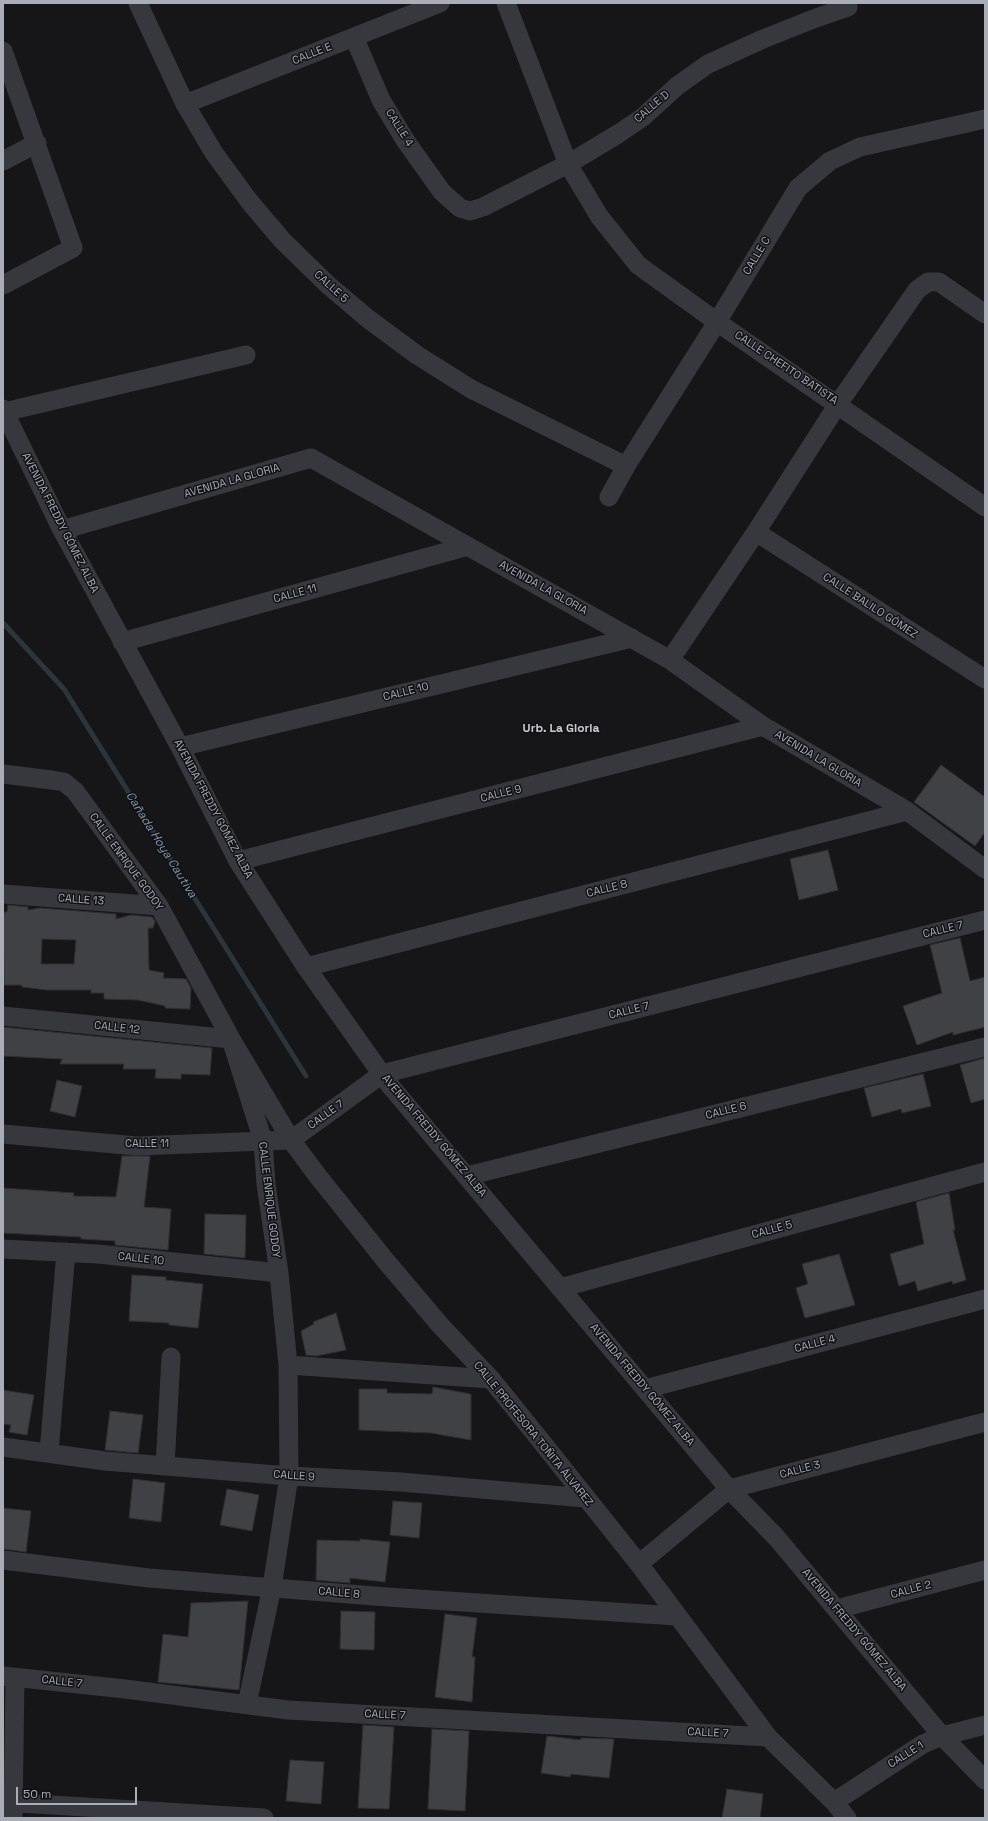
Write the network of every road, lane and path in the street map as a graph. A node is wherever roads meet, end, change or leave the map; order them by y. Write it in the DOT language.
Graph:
graph roads {
  1 [pos="138,3"];
  2 [pos="440,3"];
  3 [pos="506,3"];
  4 [pos="849,11"];
  5 [pos="354,37"];
  6 [pos="3,50"];
  7 [pos="185,104"];
  8 [pos="985,119"];
  9 [pos="37,143"];
  10 [pos="3,161"];
  11 [pos="568,164"];
  12 [pos="460,208"];
  13 [pos="3,285"];
  14 [pos="985,314"];
  15 [pos="717,322"];
  16 [pos="246,355"];
  17 [pos="838,404"];
  18 [pos="4,410"];
  19 [pos="626,466"];
  20 [pos="609,497"];
  21 [pos="985,507"];
  22 [pos="62,530"];
  23 [pos="756,532"];
  24 [pos="468,546"];
  25 [pos="632,638"];
  26 [pos="122,642"];
  27 [pos="670,660"];
  28 [pos="985,679"];
  29 [pos="763,726"];
  30 [pos="180,747"];
  31 [pos="3,774"];
  32 [pos="907,811"];
  33 [pos="238,862"];
  34 [pos="985,869"];
  35 [pos="3,894"];
  36 [pos="159,906"];
  37 [pos="985,920"];
  38 [pos="306,967"];
  39 [pos="3,1016"];
  40 [pos="231,1039"];
  41 [pos="985,1047"];
  42 [pos="382,1074"];
  43 [pos="3,1134"];
  44 [pos="291,1140"];
  45 [pos="263,1141"];
  46 [pos="985,1172"];
  47 [pos="467,1176"];
  48 [pos="3,1249"];
  49 [pos="66,1252"];
  50 [pos="279,1273"];
  51 [pos="560,1288"];
  52 [pos="985,1299"];
  53 [pos="170,1357"];
  54 [pos="288,1365"];
  55 [pos="491,1380"];
  56 [pos="645,1388"];
  57 [pos="985,1422"];
  58 [pos="3,1447"];
  59 [pos="49,1452"];
  60 [pos="165,1466"];
  61 [pos="289,1476"];
  62 [pos="729,1489"];
  63 [pos="585,1498"];
  64 [pos="3,1560"];
  65 [pos="639,1564"];
  66 [pos="985,1570"];
  67 [pos="272,1587"];
  68 [pos="836,1609"];
  69 [pos="676,1616"];
  70 [pos="9,1677"];
  71 [pos="247,1704"];
  72 [pos="985,1725"];
  73 [pos="942,1736"];
  74 [pos="768,1737"];
  75 [pos="985,1780"];
  76 [pos="834,1802"];
  77 [pos="10,1807"];
  78 [pos="264,1818"];
  79 [pos="847,1818"];
  1 -- 7 [label="street, CALLE 5"];
  2 -- 5 [label="street, CALLE E"];
  3 -- 11 [label="street, CALLE CHEFITO BATISTA"];
  4 -- 11 [label="street, CALLE D"];
  5 -- 7 [label="street, CALLE E"];
  5 -- 12 [label="street, CALLE 4"];
  6 -- 9 [label="street"];
  7 -- 19 [label="street, CALLE 5"];
  8 -- 15 [label="street, CALLE C"];
  9 -- 10 [label="street"];
  9 -- 13 [label="street"];
  11 -- 12 [label="street, CALLE D"];
  11 -- 15 [label="street, CALLE CHEFITO BATISTA"];
  14 -- 17 [label="street"];
  15 -- 17 [label="street, CALLE CHEFITO BATISTA"];
  15 -- 19 [label="street, CALLE C"];
  16 -- 18 [label="street"];
  17 -- 21 [label="street, CALLE CHEFITO BATISTA"];
  17 -- 23 [label="street"];
  18 -- 22 [label="street, AVENIDA FREDDY GÓMEZ ALBA"];
  19 -- 20 [label="street, CALLE C"];
  22 -- 24 [label="street, AVENIDA LA GLORIA"];
  22 -- 26 [label="street, AVENIDA FREDDY GÓMEZ ALBA"];
  23 -- 27 [label="street"];
  23 -- 28 [label="street, CALLE BALILO GÓMEZ"];
  24 -- 25 [label="street, AVENIDA LA GLORIA"];
  24 -- 26 [label="street, CALLE 11"];
  25 -- 27 [label="street, AVENIDA LA GLORIA"];
  25 -- 30 [label="street, CALLE 10"];
  26 -- 30 [label="street, AVENIDA FREDDY GÓMEZ ALBA"];
  27 -- 29 [label="street, AVENIDA LA GLORIA"];
  29 -- 32 [label="street, AVENIDA LA GLORIA"];
  29 -- 33 [label="street, CALLE 9"];
  30 -- 33 [label="street, AVENIDA FREDDY GÓMEZ ALBA"];
  31 -- 36 [label="street, CALLE ENRIQUE GODOY"];
  32 -- 34 [label="street, AVENIDA LA GLORIA"];
  32 -- 38 [label="street, CALLE 8"];
  33 -- 38 [label="street, AVENIDA FREDDY GÓMEZ ALBA"];
  35 -- 36 [label="street, CALLE 13"];
  36 -- 40 [label="street, CALLE ENRIQUE GODOY"];
  37 -- 42 [label="street, CALLE 7"];
  38 -- 42 [label="street, AVENIDA FREDDY GÓMEZ ALBA"];
  39 -- 40 [label="street, CALLE 12"];
  40 -- 44 [label="street, CALLE PROFESORA TOÑITA ÁLVAREZ"];
  40 -- 45 [label="street, CALLE ENRIQUE GODOY"];
  41 -- 47 [label="street, CALLE 6"];
  42 -- 44 [label="street, CALLE 7"];
  42 -- 47 [label="street, AVENIDA FREDDY GÓMEZ ALBA"];
  43 -- 45 [label="street, CALLE 11"];
  44 -- 45 [label="street, CALLE 11"];
  44 -- 55 [label="street, CALLE PROFESORA TOÑITA ÁLVAREZ"];
  45 -- 50 [label="street, CALLE ENRIQUE GODOY"];
  46 -- 51 [label="street, CALLE 5"];
  47 -- 51 [label="street, AVENIDA FREDDY GÓMEZ ALBA"];
  48 -- 49 [label="street, CALLE 10"];
  49 -- 50 [label="street, CALLE 10"];
  49 -- 59 [label="street"];
  50 -- 54 [label="street, CALLE ENRIQUE GODOY"];
  51 -- 56 [label="street, AVENIDA FREDDY GÓMEZ ALBA"];
  52 -- 56 [label="street, CALLE 4"];
  53 -- 60 [label="street"];
  54 -- 55 [label="street"];
  54 -- 61 [label="street, CALLE ENRIQUE GODOY"];
  55 -- 63 [label="street, CALLE PROFESORA TOÑITA ÁLVAREZ"];
  56 -- 62 [label="street, AVENIDA FREDDY GÓMEZ ALBA"];
  57 -- 62 [label="street, CALLE 3"];
  58 -- 59 [label="street, CALLE 9"];
  59 -- 60 [label="street, CALLE 9"];
  60 -- 61 [label="street, CALLE 9"];
  61 -- 63 [label="street, CALLE 9"];
  61 -- 67 [label="street, CALLE ENRIQUE GODOY"];
  62 -- 65 [label="street, CALLE 3"];
  62 -- 68 [label="street, AVENIDA FREDDY GÓMEZ ALBA"];
  63 -- 65 [label="street, CALLE PROFESORA TOÑITA ÁLVAREZ"];
  64 -- 67 [label="street, CALLE 8"];
  65 -- 69 [label="street, CALLE PROFESORA TOÑITA ÁLVAREZ"];
  66 -- 68 [label="street, CALLE 2"];
  67 -- 69 [label="street, CALLE 8"];
  67 -- 71 [label="street, CALLE ENRIQUE GODOY"];
  68 -- 73 [label="street, AVENIDA FREDDY GÓMEZ ALBA"];
  69 -- 74 [label="street, CALLE PROFESORA TOÑITA ÁLVAREZ"];
  70 -- 71 [label="street, CALLE 7"];
  70 -- 77 [label="street"];
  71 -- 74 [label="street, CALLE 7"];
  72 -- 73 [label="street, CALLE 1"];
  73 -- 75 [label="street, AVENIDA FREDDY GÓMEZ ALBA"];
  73 -- 76 [label="street, CALLE 1"];
  74 -- 76 [label="street, CALLE PROFESORA TOÑITA ÁLVAREZ"];
  76 -- 79 [label="street, CALLE PROFESORA TOÑITA ÁLVAREZ"];
  77 -- 78 [label="street"];
}
